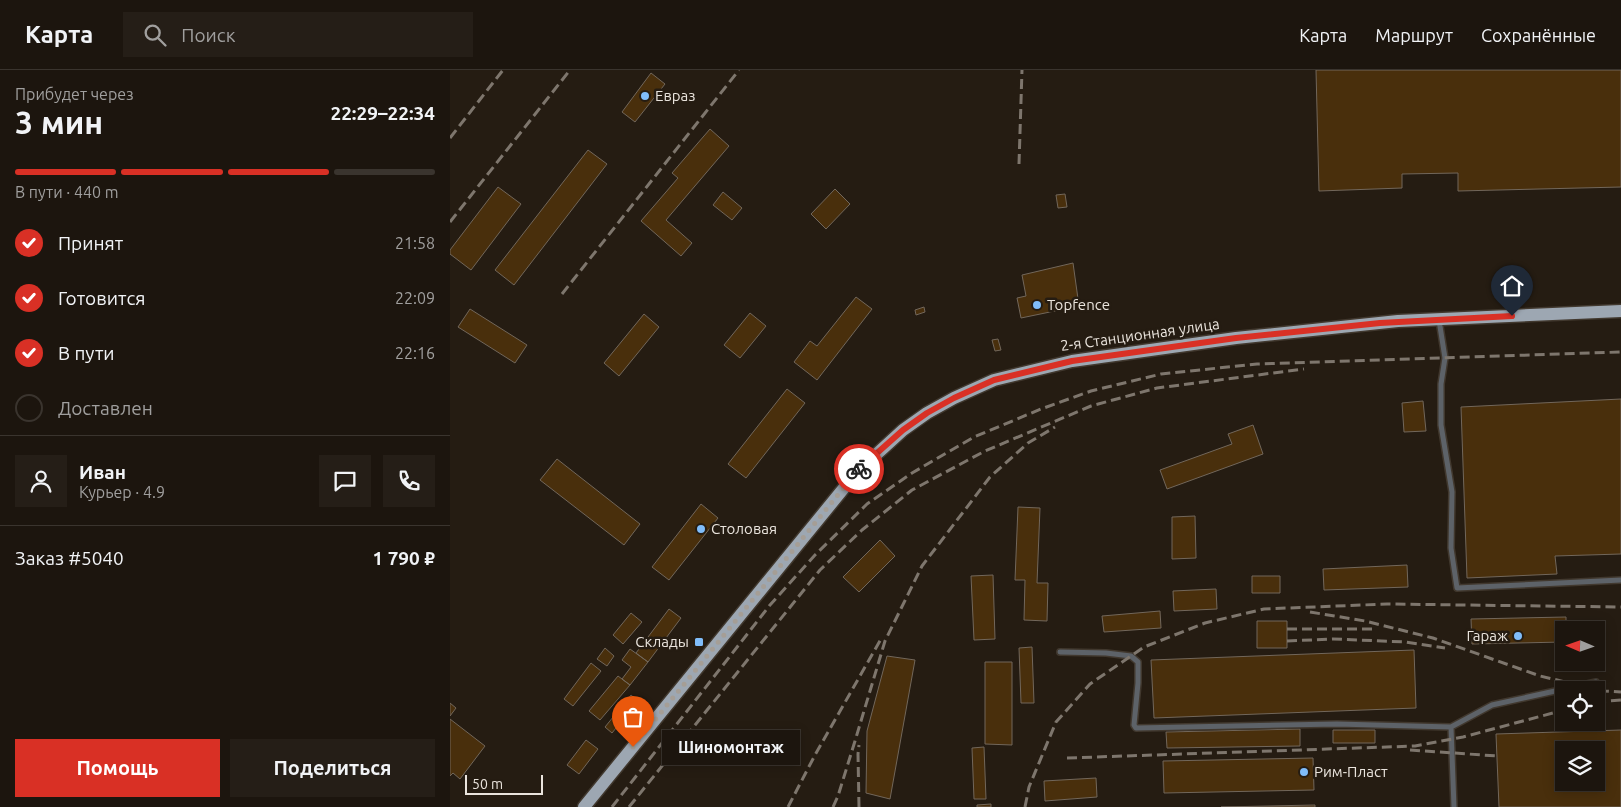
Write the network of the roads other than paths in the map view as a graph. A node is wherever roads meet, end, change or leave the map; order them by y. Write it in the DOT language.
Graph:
graph roads {
  1 [pos="1621,311"];
  2 [pos="1439,320"];
  3 [pos="1621,580"];
  4 [pos="1060,652"];
  5 [pos="1555,691"];
  6 [pos="1451,727"];
  7 [pos="584,807"];
  8 [pos="1454,807"];
  1 -- 2 [label="main road, 2-я Станционная улица"];
  2 -- 3 [label="lane"];
  2 -- 7 [label="main road, 2-я Станционная улица"];
  4 -- 6 [label="lane"];
  5 -- 6 [label="lane"];
  6 -- 8 [label="lane"];
}
